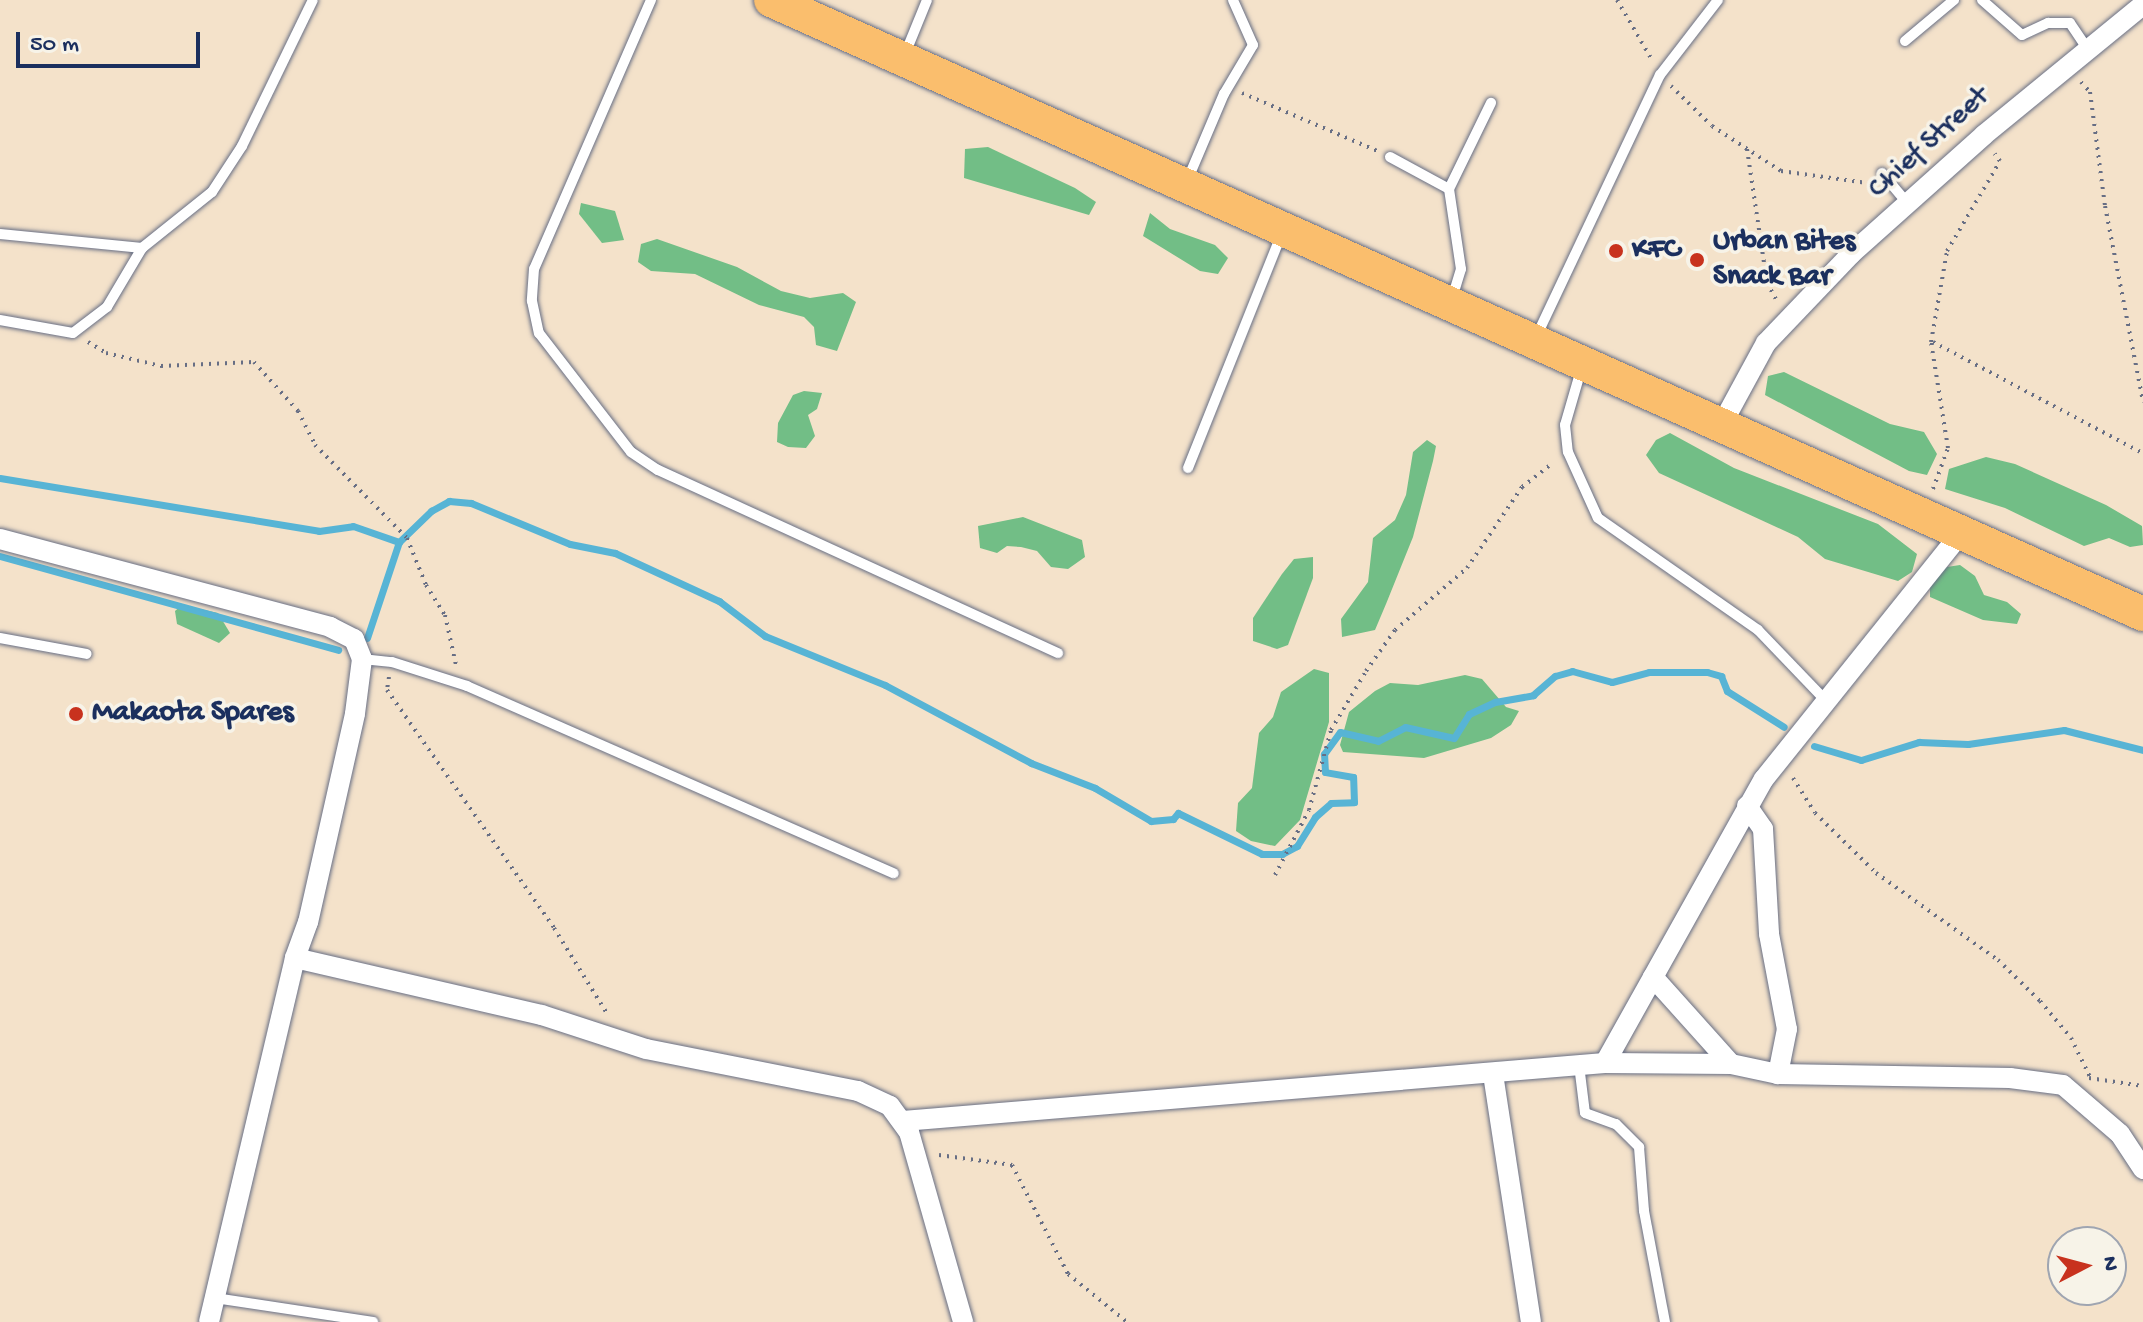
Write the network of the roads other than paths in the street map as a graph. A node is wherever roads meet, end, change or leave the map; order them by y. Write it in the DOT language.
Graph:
graph roads {
  1 [pos="313,0"];
  2 [pos="651,0"];
  3 [pos="771,0"];
  4 [pos="927,0"];
  5 [pos="1233,0"];
  6 [pos="1718,0"];
  7 [pos="1954,0"];
  8 [pos="1982,0"];
  9 [pos="2143,5"];
  10 [pos="1905,41"];
  11 [pos="2087,48"];
  12 [pos="903,60"];
  13 [pos="1491,103"];
  14 [pos="1390,157"];
  15 [pos="1882,173"];
  16 [pos="1185,187"];
  17 [pos="1449,189"];
  18 [pos="1909,205"];
  19 [pos="1282,231"];
  20 [pos="0,234"];
  21 [pos="142,248"];
  22 [pos="1450,305"];
  23 [pos="0,320"];
  24 [pos="1533,342"];
  25 [pos="1583,365"];
  26 [pos="1722,424"];
  27 [pos="1188,468"];
  28 [pos="1963,531"];
  29 [pos="0,539"];
  30 [pos="2143,614"];
  31 [pos="0,638"];
  32 [pos="1058,653"];
  33 [pos="87,654"];
  34 [pos="362,659"];
  35 [pos="1827,702"];
  36 [pos="1747,806"];
  37 [pos="894,873"];
  38 [pos="295,958"];
  39 [pos="1653,977"];
  40 [pos="1605,1063"];
  41 [pos="1731,1064"];
  42 [pos="1579,1065"];
  43 [pos="1493,1074"];
  44 [pos="1778,1074"];
  45 [pos="906,1126"];
  46 [pos="2143,1169"];
  47 [pos="215,1298"];
  48 [pos="209,1322"];
  49 [pos="373,1322"];
  50 [pos="963,1322"];
  51 [pos="1531,1322"];
  52 [pos="1665,1322"];
  1 -- 21 [label="lane"];
  2 -- 32 [label="lane"];
  3 -- 12 [label="main road"];
  4 -- 12 [label="lane"];
  5 -- 16 [label="lane"];
  6 -- 24 [label="lane"];
  7 -- 10 [label="lane"];
  8 -- 11 [label="lane"];
  9 -- 11 [label="street, Chief Street"];
  11 -- 18 [label="street, Chief Street"];
  12 -- 16 [label="main road"];
  13 -- 17 [label="lane"];
  14 -- 17 [label="lane"];
  15 -- 18 [label="lane"];
  16 -- 19 [label="main road"];
  17 -- 22 [label="lane"];
  18 -- 26 [label="street, Chief Street"];
  19 -- 22 [label="main road"];
  19 -- 27 [label="lane"];
  20 -- 21 [label="lane"];
  21 -- 23 [label="lane"];
  22 -- 24 [label="main road"];
  24 -- 25 [label="main road"];
  25 -- 26 [label="main road"];
  25 -- 35 [label="lane"];
  26 -- 28 [label="main road"];
  28 -- 30 [label="main road"];
  28 -- 35 [label="street"];
  29 -- 34 [label="street"];
  31 -- 33 [label="lane"];
  34 -- 37 [label="lane"];
  34 -- 38 [label="street"];
  35 -- 36 [label="street"];
  36 -- 39 [label="street"];
  36 -- 44 [label="street"];
  38 -- 45 [label="street"];
  38 -- 47 [label="street"];
  39 -- 40 [label="street"];
  39 -- 41 [label="street"];
  40 -- 41 [label="street"];
  40 -- 42 [label="street"];
  41 -- 44 [label="street"];
  42 -- 43 [label="street"];
  42 -- 52 [label="lane"];
  43 -- 45 [label="street"];
  43 -- 51 [label="street"];
  44 -- 46 [label="street"];
  45 -- 50 [label="street"];
  47 -- 48 [label="street"];
  47 -- 49 [label="lane"];
}
